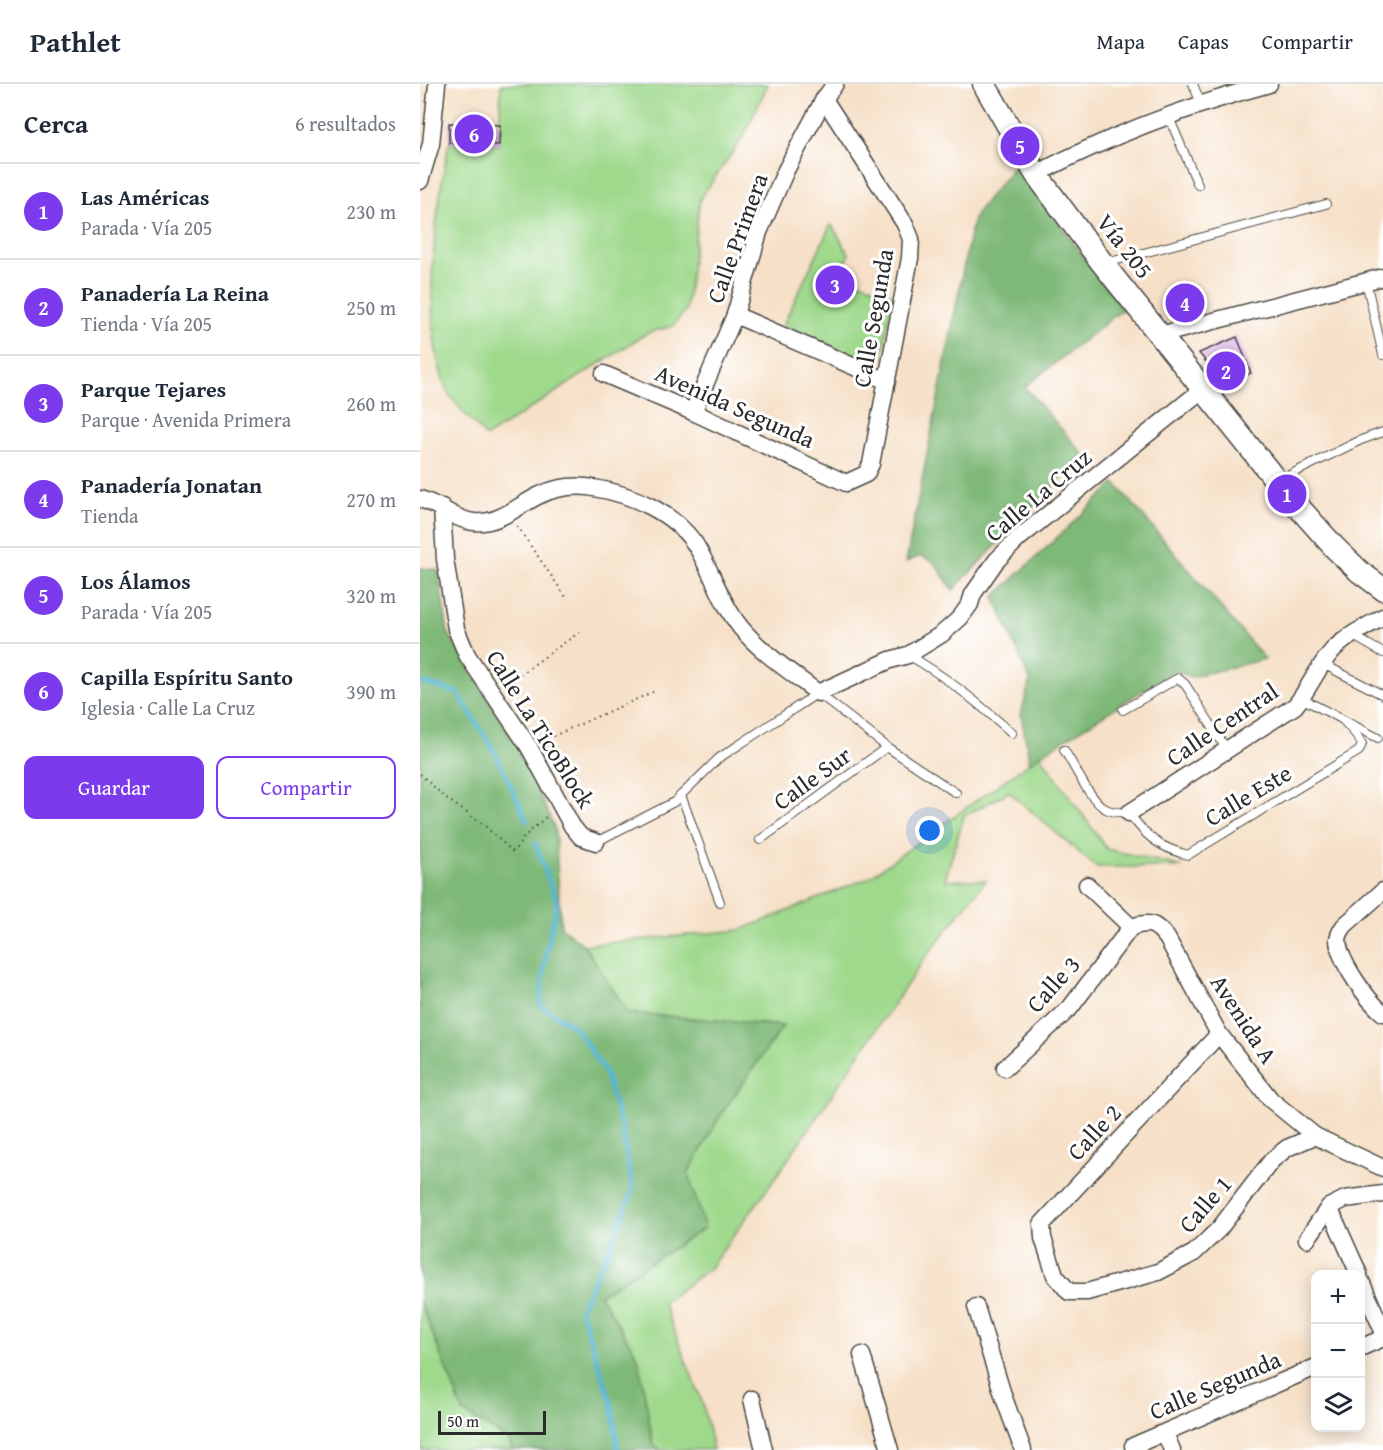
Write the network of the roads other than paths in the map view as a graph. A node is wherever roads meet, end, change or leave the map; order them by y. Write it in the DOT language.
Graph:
graph roads {
  1 [pos="437,84"];
  2 [pos="835,84"];
  3 [pos="984,84"];
  4 [pos="1193,84"];
  5 [pos="1269,84"];
  6 [pos="824,99"];
  7 [pos="1202,104"];
  8 [pos="428,108"];
  9 [pos="1168,115"];
  10 [pos="1036,174"];
  11 [pos="420,181"];
  12 [pos="1198,185"];
  13 [pos="1326,204"];
  14 [pos="1103,264"];
  15 [pos="1383,277"];
  16 [pos="1365,281"];
  17 [pos="735,315"];
  18 [pos="1160,335"];
  19 [pos="1383,355"];
  20 [pos="604,374"];
  21 [pos="886,381"];
  22 [pos="1203,389"];
  23 [pos="693,412"];
  24 [pos="1383,432"];
  25 [pos="1277,481"];
  26 [pos="846,483"];
  27 [pos="420,499"];
  28 [pos="442,507"];
  29 [pos="1383,589"];
  30 [pos="1383,616"];
  31 [pos="1352,635"];
  32 [pos="1383,653"];
  33 [pos="908,655"];
  34 [pos="1323,664"];
  35 [pos="818,693"];
  36 [pos="1383,695"];
  37 [pos="1301,698"];
  38 [pos="1123,710"];
  39 [pos="1342,719"];
  40 [pos="1012,733"];
  41 [pos="1378,738"];
  42 [pos="887,747"];
  43 [pos="1064,750"];
  44 [pos="1227,750"];
  45 [pos="956,793"];
  46 [pos="681,795"];
  47 [pos="1129,813"];
  48 [pos="760,840"];
  49 [pos="596,842"];
  50 [pos="1087,885"];
  51 [pos="1383,891"];
  52 [pos="720,902"];
  53 [pos="1131,927"];
  54 [pos="1383,1013"];
  55 [pos="1219,1034"];
  56 [pos="1005,1068"];
  57 [pos="1315,1136"];
  58 [pos="1383,1168"];
  59 [pos="1383,1194"];
  60 [pos="1329,1207"];
  61 [pos="1307,1239"];
  62 [pos="1357,1270"];
  63 [pos="1054,1275"];
  64 [pos="1365,1290"];
  65 [pos="976,1307"];
  66 [pos="1383,1331"];
  67 [pos="1383,1338"];
  68 [pos="1365,1346"];
  69 [pos="862,1355"];
  70 [pos="1311,1369"];
  71 [pos="752,1399"];
  72 [pos="1165,1433"];
  73 [pos="1133,1446"];
  74 [pos="764,1450"];
  75 [pos="890,1450"];
  76 [pos="1023,1450"];
  77 [pos="1172,1450"];
  1 -- 8 [label="street"];
  2 -- 6 [label="street, Calle Primera"];
  3 -- 10 [label="main road, Vía 205"];
  4 -- 7 [label="lane"];
  5 -- 7 [label="street"];
  6 -- 17 [label="street, Calle Primera"];
  6 -- 21 [label="street, Calle Segunda"];
  7 -- 9 [label="street"];
  8 -- 11 [label="street"];
  9 -- 10 [label="street"];
  9 -- 12 [label="lane"];
  10 -- 14 [label="main road, Vía 205"];
  13 -- 14 [label="lane"];
  14 -- 18 [label="main road, Vía 205"];
  15 -- 16 [label="street"];
  16 -- 18 [label="street"];
  16 -- 19 [label="lane"];
  17 -- 21 [label="street"];
  17 -- 23 [label="street, Calle Primera"];
  18 -- 22 [label="main road, Vía 205"];
  20 -- 23 [label="street, Avenida Segunda"];
  21 -- 26 [label="street, Calle Segunda"];
  22 -- 25 [label="main road, Vía 205"];
  22 -- 33 [label="street, Calle La Cruz"];
  23 -- 26 [label="street, Avenida Segunda"];
  24 -- 25 [label="lane"];
  25 -- 29 [label="main road, Vía 205"];
  27 -- 28 [label="street"];
  28 -- 35 [label="street"];
  28 -- 49 [label="street, Calle La TicoBlock"];
  30 -- 31 [label="street, Calle Central"];
  31 -- 32 [label="lane"];
  31 -- 34 [label="street, Calle Central"];
  33 -- 35 [label="street, Calle La Cruz"];
  33 -- 40 [label="lane"];
  34 -- 36 [label="lane"];
  34 -- 37 [label="street, Calle Central"];
  35 -- 42 [label="lane"];
  35 -- 46 [label="lane, Calle La TicoBlock"];
  37 -- 39 [label="lane"];
  37 -- 44 [label="street, Calle Central"];
  38 -- 44 [label="lane"];
  39 -- 41 [label="lane"];
  39 -- 47 [label="lane, Calle Este"];
  42 -- 45 [label="lane"];
  42 -- 48 [label="lane, Calle Sur"];
  43 -- 47 [label="lane"];
  44 -- 47 [label="street, Calle Central"];
  46 -- 49 [label="lane, Calle La TicoBlock"];
  46 -- 52 [label="lane"];
  50 -- 53 [label="street"];
  51 -- 54 [label="street"];
  53 -- 55 [label="street, Avenida A"];
  53 -- 56 [label="street, Calle 3"];
  55 -- 57 [label="street, Avenida A"];
  55 -- 63 [label="street, Calle 2"];
  57 -- 58 [label="street, Avenida A"];
  57 -- 63 [label="street, Calle 1"];
  59 -- 60 [label="street"];
  60 -- 61 [label="street"];
  60 -- 62 [label="street"];
  64 -- 66 [label="street"];
  65 -- 76 [label="street"];
  67 -- 68 [label="street"];
  69 -- 75 [label="street"];
  70 -- 72 [label="street, Calle Segunda"];
  71 -- 74 [label="street"];
  72 -- 73 [label="street, Calle Segunda"];
  72 -- 77 [label="street"];
}
